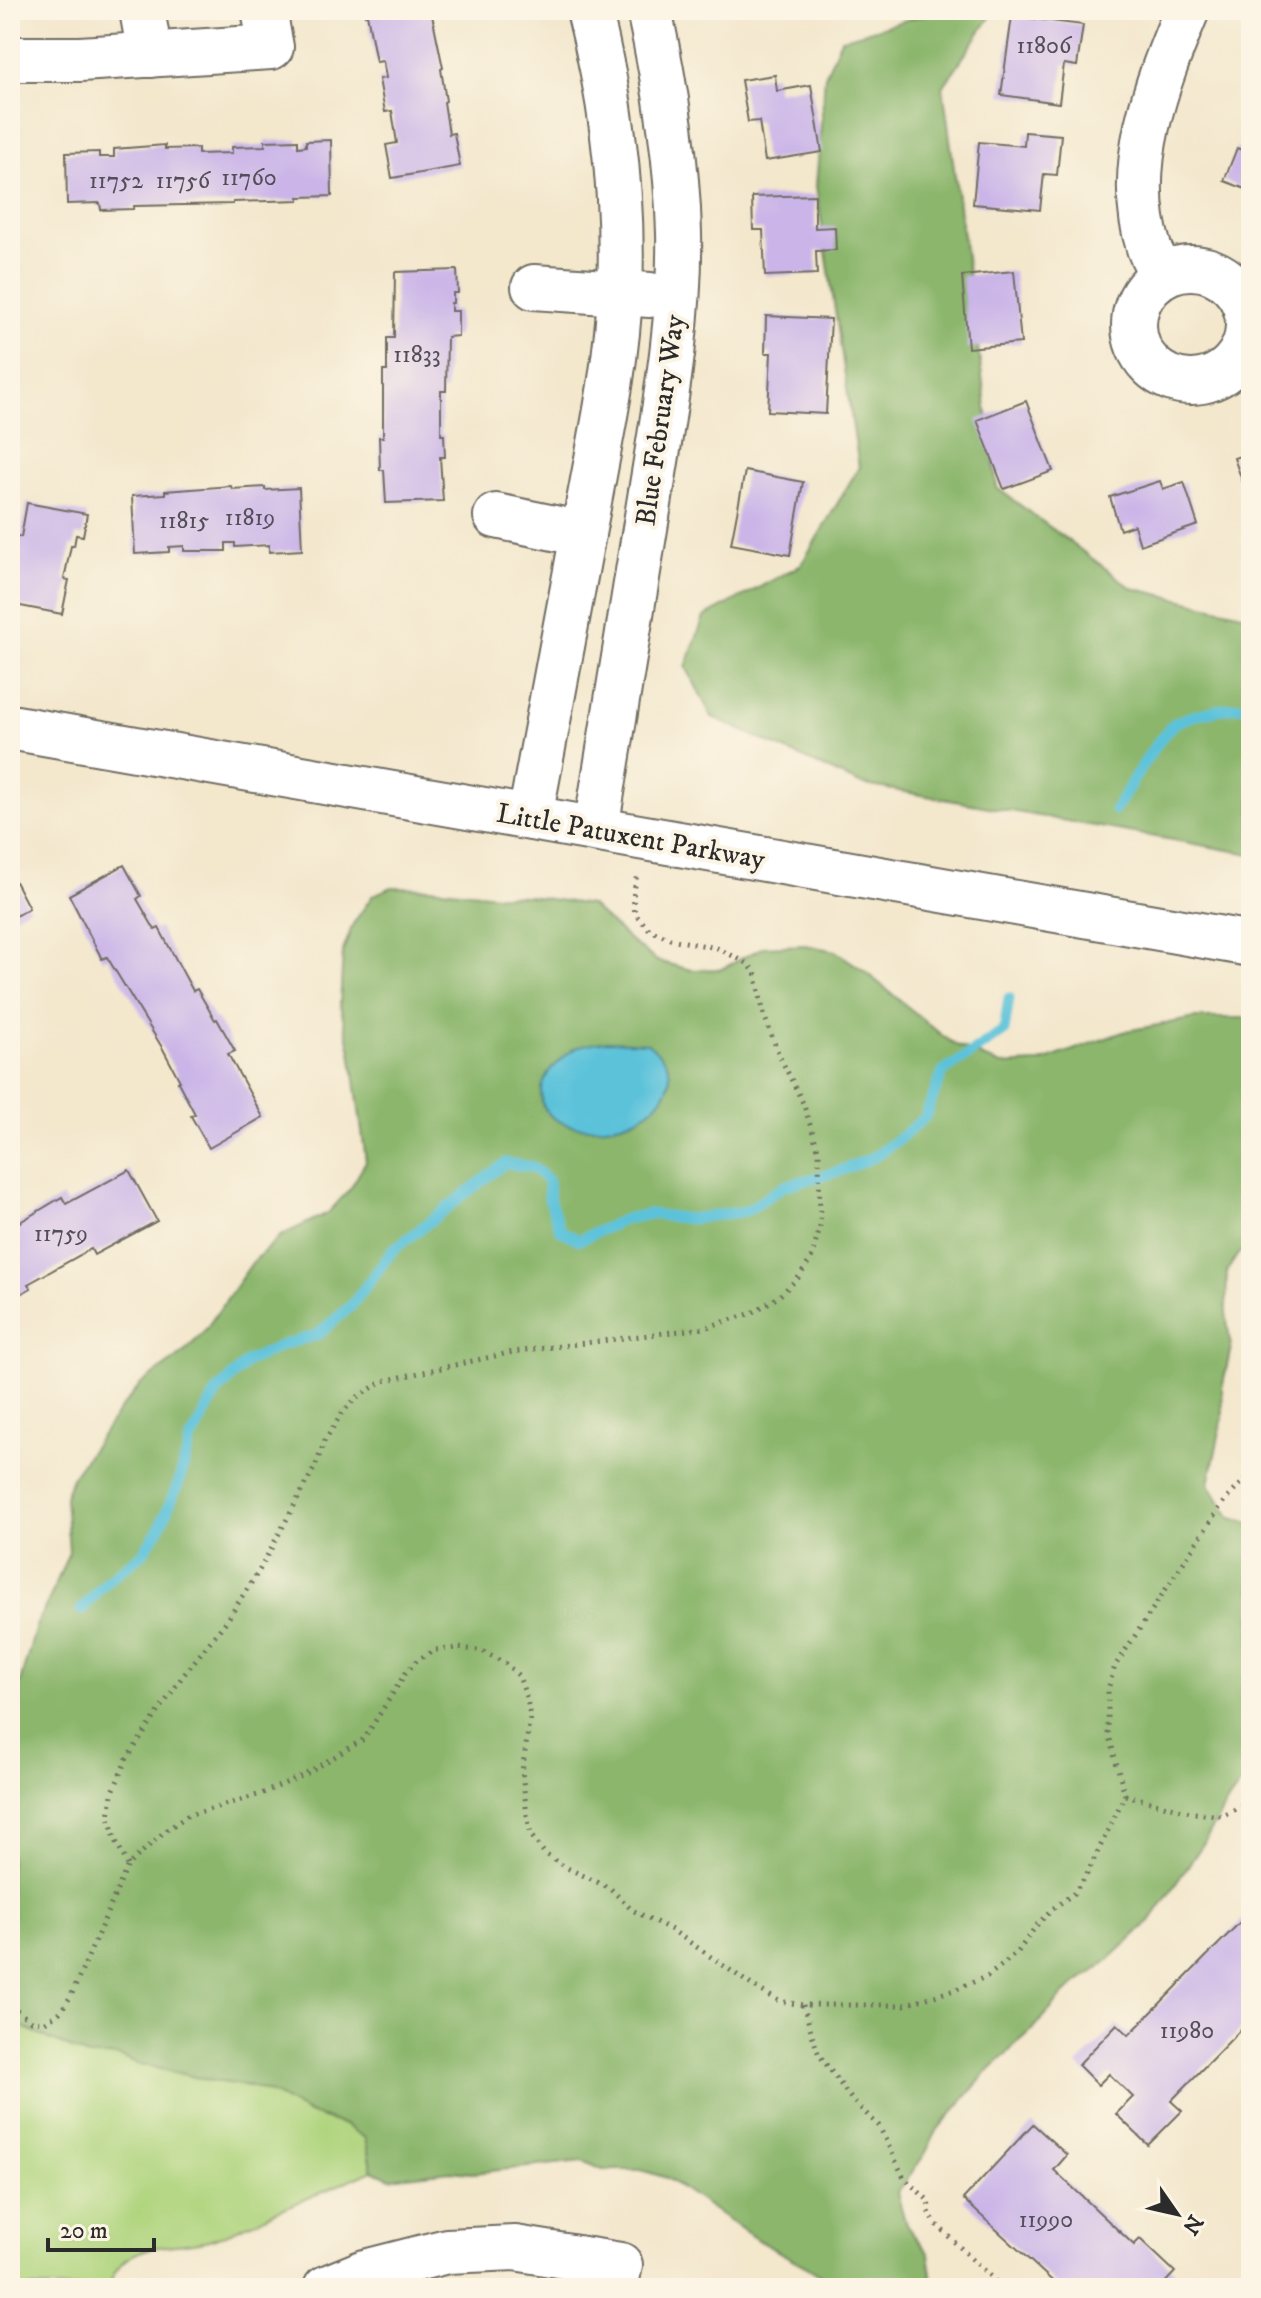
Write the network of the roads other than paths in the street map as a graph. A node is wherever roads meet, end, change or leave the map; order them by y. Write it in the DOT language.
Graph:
graph roads {
  1 [pos="142,10"];
  2 [pos="264,10"];
  3 [pos="589,10"];
  4 [pos="649,10"];
  5 [pos="1187,10"];
  6 [pos="150,55"];
  7 [pos="10,59"];
  8 [pos="1163,275"];
  9 [pos="534,287"];
  10 [pos="620,293"];
  11 [pos="676,298"];
  12 [pos="1248,348"];
  13 [pos="496,516"];
  14 [pos="583,534"];
  15 [pos="10,727"];
  16 [pos="530,817"];
  17 [pos="596,829"];
  18 [pos="1251,944"];
  19 [pos="326,2288"];
  20 [pos="615,2288"];
  1 -- 6 [label="street"];
  2 -- 6 [label="street"];
  3 -- 10 [label="street, Blue February Way"];
  4 -- 11 [label="street, Blue February Way"];
  5 -- 8 [label="street"];
  6 -- 7 [label="street"];
  8 -- 12 [label="street"];
  8 -- 12 [label="street"];
  9 -- 10 [label="street"];
  10 -- 11 [label="street"];
  10 -- 14 [label="street, Blue February Way"];
  11 -- 17 [label="street, Blue February Way"];
  13 -- 14 [label="street"];
  14 -- 16 [label="street, Blue February Way"];
  15 -- 16 [label="street, Little Patuxent Parkway"];
  16 -- 17 [label="street, Little Patuxent Parkway"];
  17 -- 18 [label="street, Little Patuxent Parkway"];
  19 -- 20 [label="street"];
}
